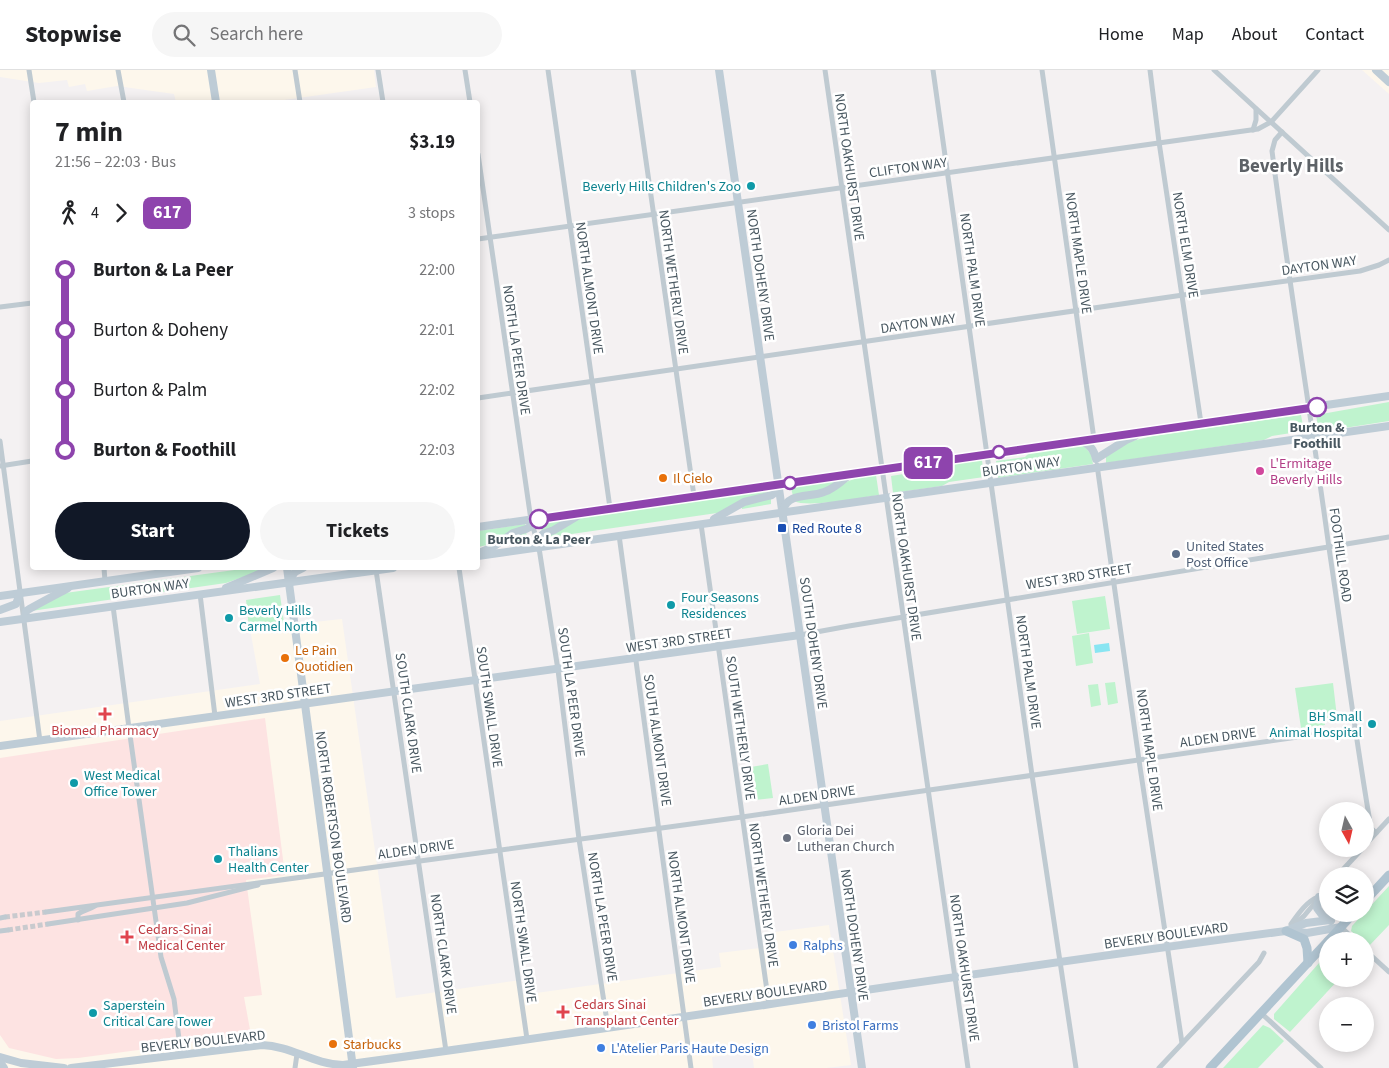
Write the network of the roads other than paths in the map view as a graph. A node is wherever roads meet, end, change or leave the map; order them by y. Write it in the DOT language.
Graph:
graph roads {
  1 [pos="29,70"];
  2 [pos="118,70"];
  3 [pos="210,70"];
  4 [pos="295,70"];
  5 [pos="378,70"];
  6 [pos="465,70"];
  7 [pos="548,70"];
  8 [pos="633,70"];
  9 [pos="720,70"];
  10 [pos="825,70"];
  11 [pos="933,70"];
  12 [pos="1042,70"];
  13 [pos="1150,70"];
  14 [pos="1214,70"];
  15 [pos="1318,70"];
  16 [pos="1376,70"];
  17 [pos="1389,82"];
  18 [pos="34,100"];
  19 [pos="124,100"];
  20 [pos="216,100"];
  21 [pos="300,100"];
  22 [pos="383,100"];
  23 [pos="470,100"];
  24 [pos="1256,108"];
  25 [pos="1271,122"];
  26 [pos="1253,130"];
  27 [pos="1282,132"];
  28 [pos="1159,142"];
  29 [pos="1054,158"];
  30 [pos="480,168"];
  31 [pos="948,173"];
  32 [pos="842,188"];
  33 [pos="738,202"];
  34 [pos="653,214"];
  35 [pos="570,225"];
  36 [pos="1389,230"];
  37 [pos="490,237"];
  38 [pos="480,239"];
  39 [pos="1389,260"];
  40 [pos="1290,280"];
  41 [pos="1183,295"];
  42 [pos="30,302"];
  43 [pos="0,307"];
  44 [pos="1076,311"];
  45 [pos="970,327"];
  46 [pos="864,342"];
  47 [pos="760,357"];
  48 [pos="675,370"];
  49 [pos="592,380"];
  50 [pos="512,392"];
  51 [pos="1389,396"];
  52 [pos="480,398"];
  53 [pos="1309,408"];
  54 [pos="1201,424"];
  55 [pos="1389,426"];
  56 [pos="1146,431"];
  57 [pos="1312,438"];
  58 [pos="1094,439"];
  59 [pos="1082,440"];
  60 [pos="0,441"];
  61 [pos="987,454"];
  62 [pos="30,461"];
  63 [pos="1097,463"];
  64 [pos="2,466"];
  65 [pos="882,469"];
  66 [pos="850,474"];
  67 [pos="991,482"];
  68 [pos="780,484"];
  69 [pos="694,496"];
  70 [pos="886,498"];
  71 [pos="610,508"];
  72 [pos="585,512"];
  73 [pos="783,512"];
  74 [pos="531,520"];
  75 [pos="704,523"];
  76 [pos="480,527"];
  77 [pos="619,535"];
  78 [pos="1389,538"];
  79 [pos="1330,547"];
  80 [pos="539,548"];
  81 [pos="480,554"];
  82 [pos="480,555"];
  83 [pos="104,570"];
  84 [pos="182,570"];
  85 [pos="268,570"];
  86 [pos="287,570"];
  87 [pos="299,570"];
  88 [pos="376,570"];
  89 [pos="459,570"];
  90 [pos="105,581"];
  91 [pos="1115,582"];
  92 [pos="74,585"];
  93 [pos="288,586"];
  94 [pos="220,591"];
  95 [pos="20,593"];
  96 [pos="200,594"];
  97 [pos="0,596"];
  98 [pos="1008,600"];
  99 [pos="113,606"];
  100 [pos="0,610"];
  101 [pos="903,617"];
  102 [pos="24,619"];
  103 [pos="0,622"];
  104 [pos="800,635"];
  105 [pos="718,647"];
  106 [pos="636,659"];
  107 [pos="558,670"];
  108 [pos="475,682"];
  109 [pos="394,692"];
  110 [pos="305,704"];
  111 [pos="216,716"];
  112 [pos="129,728"];
  113 [pos="1354,729"];
  114 [pos="40,741"];
  115 [pos="0,746"];
  116 [pos="1139,760"];
  117 [pos="1032,775"];
  118 [pos="928,790"];
  119 [pos="824,805"];
  120 [pos="742,817"];
  121 [pos="1389,819"];
  122 [pos="659,828"];
  123 [pos="1376,833"];
  124 [pos="580,839"];
  125 [pos="499,849"];
  126 [pos="419,860"];
  127 [pos="328,873"];
  128 [pos="1389,875"];
  129 [pos="283,879"];
  130 [pos="1374,891"];
  131 [pos="1319,897"];
  132 [pos="153,898"];
  133 [pos="96,906"];
  134 [pos="154,909"];
  135 [pos="1319,911"];
  136 [pos="46,912"];
  137 [pos="78,920"];
  138 [pos="1319,921"];
  139 [pos="1333,922"];
  140 [pos="1345,922"];
  141 [pos="48,924"];
  142 [pos="1340,927"];
  143 [pos="8,930"];
  144 [pos="0,931"];
  145 [pos="1286,931"];
  146 [pos="1336,932"];
  147 [pos="1346,932"];
  148 [pos="1167,947"];
  149 [pos="1319,951"];
  150 [pos="1264,953"];
  151 [pos="1374,958"];
  152 [pos="1060,962"];
  153 [pos="1308,963"];
  154 [pos="1389,972"];
  155 [pos="955,977"];
  156 [pos="850,994"];
  157 [pos="769,1005"];
  158 [pos="1261,1012"];
  159 [pos="684,1017"];
  160 [pos="608,1028"];
  161 [pos="527,1039"];
  162 [pos="1182,1043"];
  163 [pos="446,1051"];
  164 [pos="297,1054"];
  165 [pos="181,1055"];
  166 [pos="0,1058"];
  167 [pos="0,1062"];
  168 [pos="353,1066"];
  169 [pos="4,1068"];
  170 [pos="64,1068"];
  171 [pos="71,1068"];
  172 [pos="295,1068"];
  173 [pos="691,1068"];
  174 [pos="862,1068"];
  175 [pos="968,1068"];
  176 [pos="1076,1068"];
  177 [pos="1159,1068"];
  178 [pos="1210,1068"];
  179 [pos="1321,1068"];
  1 -- 18 [label="street"];
  2 -- 19 [label="street"];
  3 -- 20 [label="main road"];
  4 -- 21 [label="street"];
  5 -- 22 [label="street"];
  6 -- 23 [label="street"];
  7 -- 35 [label="street, NORTH ALMONT DRIVE"];
  8 -- 34 [label="street, NORTH WETHERLY DRIVE"];
  9 -- 33 [label="main road, NORTH DOHENY DRIVE"];
  10 -- 32 [label="street, NORTH OAKHURST DRIVE"];
  11 -- 31 [label="street, NORTH PALM DRIVE"];
  12 -- 29 [label="street, NORTH MAPLE DRIVE"];
  13 -- 28 [label="street, NORTH ELM DRIVE"];
  14 -- 24 [label="street"];
  15 -- 25 [label="street, CLIFTON WAY"];
  16 -- 17 [label="main road"];
  24 -- 25 [label="street"];
  24 -- 26 [label="street"];
  25 -- 26 [label="street, CLIFTON WAY"];
  25 -- 27 [label="street"];
  26 -- 28 [label="street, CLIFTON WAY"];
  27 -- 36 [label="street"];
  27 -- 40 [label="street, FOOTHILL ROAD"];
  28 -- 29 [label="street, CLIFTON WAY"];
  28 -- 41 [label="street, NORTH ELM DRIVE"];
  29 -- 31 [label="street, CLIFTON WAY"];
  29 -- 44 [label="street, NORTH MAPLE DRIVE"];
  30 -- 37 [label="street, NORTH LA PEER DRIVE"];
  31 -- 32 [label="street, CLIFTON WAY"];
  31 -- 45 [label="street, NORTH PALM DRIVE"];
  32 -- 33 [label="street, CLIFTON WAY"];
  32 -- 46 [label="street, NORTH OAKHURST DRIVE"];
  33 -- 34 [label="street, CLIFTON WAY"];
  33 -- 47 [label="main road, NORTH DOHENY DRIVE"];
  34 -- 35 [label="street, CLIFTON WAY"];
  34 -- 48 [label="street, NORTH WETHERLY DRIVE"];
  35 -- 37 [label="street, CLIFTON WAY"];
  35 -- 49 [label="street, NORTH ALMONT DRIVE"];
  37 -- 38 [label="street, CLIFTON WAY"];
  37 -- 50 [label="street, NORTH LA PEER DRIVE"];
  39 -- 40 [label="street, DAYTON WAY"];
  40 -- 41 [label="street, DAYTON WAY"];
  40 -- 53 [label="street, FOOTHILL ROAD"];
  41 -- 44 [label="street, DAYTON WAY"];
  41 -- 54 [label="street, NORTH ELM DRIVE"];
  42 -- 43 [label="street"];
  44 -- 45 [label="street, DAYTON WAY"];
  44 -- 58 [label="street, NORTH MAPLE DRIVE"];
  45 -- 46 [label="street, DAYTON WAY"];
  45 -- 61 [label="street, NORTH PALM DRIVE"];
  46 -- 47 [label="street, DAYTON WAY"];
  46 -- 65 [label="street, NORTH OAKHURST DRIVE"];
  47 -- 48 [label="street, DAYTON WAY"];
  47 -- 68 [label="main road, NORTH DOHENY DRIVE"];
  48 -- 49 [label="street, DAYTON WAY"];
  48 -- 69 [label="street, NORTH WETHERLY DRIVE"];
  49 -- 50 [label="street, DAYTON WAY"];
  49 -- 71 [label="street, NORTH ALMONT DRIVE"];
  50 -- 52 [label="street, DAYTON WAY"];
  50 -- 74 [label="street, NORTH LA PEER DRIVE"];
  51 -- 53 [label="main road, BURTON WAY"];
  53 -- 54 [label="main road, BURTON WAY"];
  53 -- 57 [label="street, FOOTHILL ROAD"];
  54 -- 56 [label="main road, BURTON WAY"];
  55 -- 57 [label="main road, BURTON WAY"];
  56 -- 58 [label="main road, BURTON WAY"];
  56 -- 63 [label="main road"];
  57 -- 63 [label="main road, BURTON WAY"];
  57 -- 79 [label="street, FOOTHILL ROAD"];
  58 -- 59 [label="main road, BURTON WAY"];
  59 -- 61 [label="main road, BURTON WAY"];
  59 -- 63 [label="main road"];
  60 -- 64 [label="street"];
  61 -- 65 [label="main road, BURTON WAY"];
  61 -- 67 [label="street, NORTH PALM DRIVE"];
  62 -- 64 [label="street"];
  63 -- 67 [label="main road, BURTON WAY"];
  63 -- 91 [label="street, NORTH MAPLE DRIVE"];
  64 -- 95 [label="street"];
  65 -- 66 [label="main road, BURTON WAY"];
  65 -- 70 [label="street, NORTH OAKHURST DRIVE"];
  66 -- 68 [label="main road, BURTON WAY"];
  66 -- 73 [label="main road"];
  67 -- 70 [label="main road, BURTON WAY"];
  67 -- 98 [label="street, NORTH PALM DRIVE"];
  68 -- 69 [label="main road, BURTON WAY"];
  68 -- 73 [label="main road, SOUTH DOHENY DRIVE"];
  68 -- 75 [label="main road"];
  69 -- 71 [label="main road, BURTON WAY"];
  70 -- 73 [label="main road, BURTON WAY"];
  70 -- 101 [label="street, NORTH OAKHURST DRIVE"];
  71 -- 72 [label="main road, BURTON WAY"];
  72 -- 74 [label="main road, BURTON WAY"];
  72 -- 80 [label="main road"];
  73 -- 75 [label="main road, BURTON WAY"];
  73 -- 104 [label="main road, SOUTH DOHENY DRIVE"];
  74 -- 76 [label="main road, BURTON WAY"];
  74 -- 80 [label="street, NORTH LA PEER DRIVE"];
  74 -- 81 [label="main road"];
  75 -- 77 [label="main road, BURTON WAY"];
  75 -- 105 [label="street, SOUTH WETHERLY DRIVE"];
  77 -- 80 [label="main road, BURTON WAY"];
  77 -- 106 [label="street, SOUTH ALMONT DRIVE"];
  78 -- 79 [label="street, WEST 3RD STREET"];
  79 -- 91 [label="street, WEST 3RD STREET"];
  79 -- 113 [label="street, FOOTHILL ROAD"];
  80 -- 82 [label="main road, BURTON WAY"];
  80 -- 107 [label="street, SOUTH LA PEER DRIVE"];
  83 -- 90 [label="street"];
  84 -- 90 [label="main road, BURTON WAY"];
  85 -- 94 [label="main road"];
  86 -- 93 [label="main road, NORTH ROBERTSON BOULEVARD"];
  87 -- 93 [label="main road"];
  88 -- 93 [label="main road, BURTON WAY"];
  88 -- 109 [label="street, SOUTH CLARK DRIVE"];
  89 -- 108 [label="street, SOUTH SWALL DRIVE"];
  90 -- 92 [label="main road, BURTON WAY"];
  91 -- 98 [label="street, WEST 3RD STREET"];
  91 -- 116 [label="street, NORTH MAPLE DRIVE"];
  92 -- 95 [label="main road, BURTON WAY"];
  92 -- 102 [label="main road"];
  93 -- 94 [label="main road, BURTON WAY"];
  93 -- 110 [label="main road, NORTH ROBERTSON BOULEVARD"];
  94 -- 96 [label="main road, BURTON WAY"];
  95 -- 97 [label="main road, BURTON WAY"];
  95 -- 100 [label="main road"];
  95 -- 102 [label="street"];
  96 -- 99 [label="main road, BURTON WAY"];
  96 -- 111 [label="street"];
  98 -- 101 [label="street, WEST 3RD STREET"];
  98 -- 117 [label="street, NORTH PALM DRIVE"];
  99 -- 102 [label="main road, BURTON WAY"];
  99 -- 112 [label="street"];
  101 -- 104 [label="street, WEST 3RD STREET"];
  101 -- 118 [label="street, NORTH OAKHURST DRIVE"];
  102 -- 103 [label="main road, BURTON WAY"];
  102 -- 114 [label="street"];
  104 -- 105 [label="main road, WEST 3RD STREET"];
  104 -- 119 [label="main road, SOUTH DOHENY DRIVE"];
  105 -- 106 [label="main road, WEST 3RD STREET"];
  105 -- 120 [label="street, SOUTH WETHERLY DRIVE"];
  106 -- 107 [label="main road, WEST 3RD STREET"];
  106 -- 122 [label="street, SOUTH ALMONT DRIVE"];
  107 -- 108 [label="main road, WEST 3RD STREET"];
  107 -- 124 [label="street, SOUTH LA PEER DRIVE"];
  108 -- 109 [label="main road, WEST 3RD STREET"];
  108 -- 125 [label="street, SOUTH SWALL DRIVE"];
  109 -- 110 [label="main road, WEST 3RD STREET"];
  109 -- 126 [label="street, SOUTH CLARK DRIVE"];
  110 -- 111 [label="main road, WEST 3RD STREET"];
  110 -- 127 [label="main road, NORTH ROBERTSON BOULEVARD"];
  111 -- 112 [label="main road, WEST 3RD STREET"];
  112 -- 114 [label="main road, WEST 3RD STREET"];
  112 -- 132 [label="street"];
  113 -- 116 [label="street, ALDEN DRIVE"];
  113 -- 123 [label="street, FOOTHILL ROAD"];
  114 -- 115 [label="main road, WEST 3RD STREET"];
  116 -- 117 [label="street, ALDEN DRIVE"];
  116 -- 148 [label="street, NORTH MAPLE DRIVE"];
  117 -- 118 [label="street, ALDEN DRIVE"];
  117 -- 152 [label="street, NORTH PALM DRIVE"];
  118 -- 119 [label="street, ALDEN DRIVE"];
  118 -- 155 [label="street, NORTH OAKHURST DRIVE"];
  119 -- 120 [label="street, ALDEN DRIVE"];
  119 -- 156 [label="main road, NORTH DOHENY DRIVE"];
  120 -- 122 [label="street, ALDEN DRIVE"];
  120 -- 157 [label="street, NORTH WETHERLY DRIVE"];
  121 -- 123 [label="street"];
  122 -- 124 [label="street, ALDEN DRIVE"];
  122 -- 159 [label="street, NORTH ALMONT DRIVE"];
  124 -- 125 [label="street, ALDEN DRIVE"];
  124 -- 160 [label="street, NORTH LA PEER DRIVE"];
  125 -- 126 [label="street, ALDEN DRIVE"];
  125 -- 161 [label="street, NORTH SWALL DRIVE"];
  126 -- 127 [label="street, ALDEN DRIVE"];
  126 -- 163 [label="street, NORTH CLARK DRIVE"];
  127 -- 129 [label="street, ALDEN DRIVE"];
  127 -- 168 [label="main road, NORTH ROBERTSON BOULEVARD"];
  128 -- 130 [label="main road"];
  129 -- 132 [label="street, ALDEN DRIVE"];
  129 -- 134 [label="street, ALDEN DRIVE"];
  131 -- 135 [label="main road"];
  131 -- 145 [label="street"];
  132 -- 133 [label="street, ALDEN DRIVE"];
  132 -- 134 [label="street"];
  133 -- 136 [label="street, ALDEN DRIVE"];
  133 -- 137 [label="street"];
  134 -- 137 [label="street, ALDEN DRIVE"];
  134 -- 165 [label="street"];
  137 -- 141 [label="street, ALDEN DRIVE"];
  138 -- 145 [label="main road, BEVERLY BOULEVARD"];
  139 -- 142 [label="main road"];
  140 -- 142 [label="main road"];
  142 -- 145 [label="main road, BEVERLY BOULEVARD"];
  142 -- 146 [label="main road"];
  142 -- 147 [label="street"];
  143 -- 144 [label="street"];
  145 -- 148 [label="main road, BEVERLY BOULEVARD"];
  145 -- 153 [label="main road"];
  148 -- 152 [label="main road, BEVERLY BOULEVARD"];
  148 -- 162 [label="street, NORTH MAPLE DRIVE"];
  149 -- 153 [label="main road"];
  150 -- 162 [label="street"];
  151 -- 154 [label="street"];
  152 -- 155 [label="main road, BEVERLY BOULEVARD"];
  152 -- 176 [label="street, NORTH PALM DRIVE"];
  153 -- 158 [label="main road"];
  155 -- 156 [label="main road, BEVERLY BOULEVARD"];
  155 -- 175 [label="street, NORTH OAKHURST DRIVE"];
  156 -- 157 [label="main road, BEVERLY BOULEVARD"];
  156 -- 174 [label="main road, NORTH DOHENY DRIVE"];
  157 -- 159 [label="main road, BEVERLY BOULEVARD"];
  158 -- 178 [label="main road"];
  158 -- 179 [label="street"];
  159 -- 160 [label="main road, BEVERLY BOULEVARD"];
  159 -- 173 [label="street, NORTH ALMONT DRIVE"];
  160 -- 161 [label="main road, BEVERLY BOULEVARD"];
  161 -- 163 [label="main road, BEVERLY BOULEVARD"];
  162 -- 177 [label="street"];
  163 -- 168 [label="main road, BEVERLY BOULEVARD"];
  164 -- 165 [label="main road, BEVERLY BOULEVARD"];
  164 -- 168 [label="main road, BEVERLY BOULEVARD"];
  164 -- 172 [label="street"];
  165 -- 171 [label="main road, BEVERLY BOULEVARD"];
  166 -- 170 [label="main road"];
  167 -- 169 [label="main road"];
}
